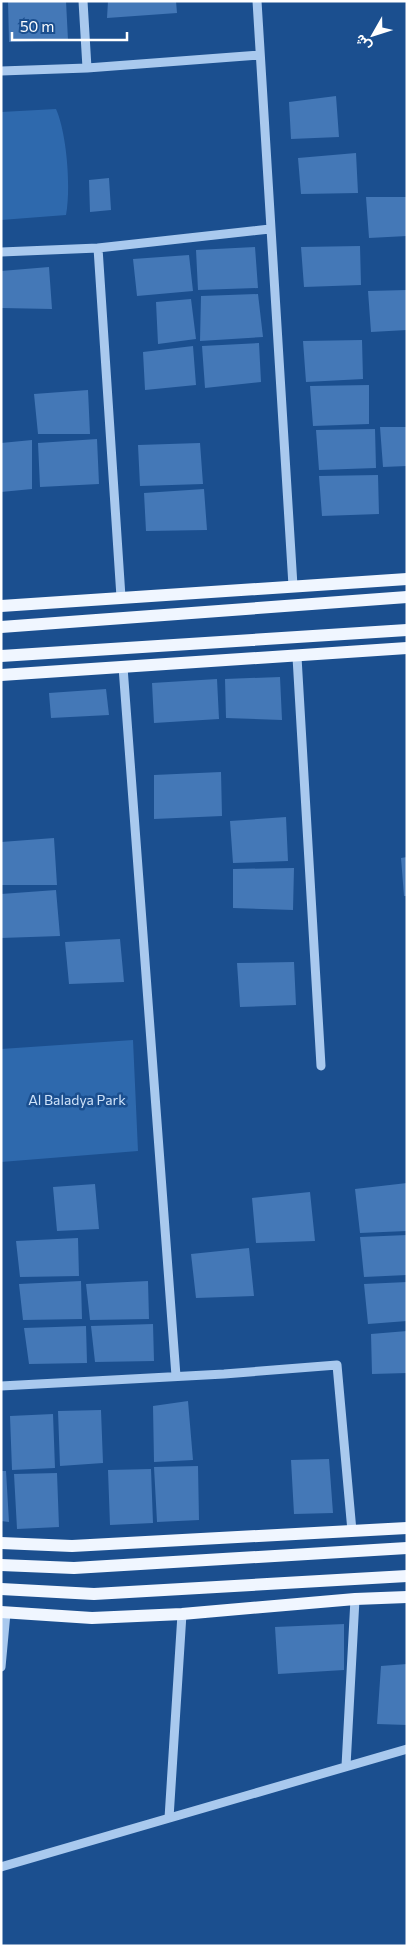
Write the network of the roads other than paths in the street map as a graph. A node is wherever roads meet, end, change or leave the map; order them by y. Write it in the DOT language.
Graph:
graph roads {
  1 [pos="83,1"];
  2 [pos="257,1"];
  3 [pos="260,55"];
  4 [pos="87,68"];
  5 [pos="1,71"];
  6 [pos="270,229"];
  7 [pos="98,248"];
  8 [pos="1,252"];
  9 [pos="407,579"];
  10 [pos="293,586"];
  11 [pos="121,597"];
  12 [pos="407,597"];
  13 [pos="1,606"];
  14 [pos="1,627"];
  15 [pos="407,630"];
  16 [pos="407,648"];
  17 [pos="1,656"];
  18 [pos="296,657"];
  19 [pos="123,667"];
  20 [pos="1,675"];
  21 [pos="321,1066"];
  22 [pos="176,1376"];
  23 [pos="1,1386"];
  24 [pos="407,1528"];
  25 [pos="352,1531"];
  26 [pos="1,1543"];
  27 [pos="407,1548"];
  28 [pos="1,1565"];
  29 [pos="407,1576"];
  30 [pos="1,1589"];
  31 [pos="407,1598"];
  32 [pos="355,1599"];
  33 [pos="4,1613"];
  34 [pos="182,1614"];
  35 [pos="1,1667"];
  36 [pos="407,1749"];
  37 [pos="346,1766"];
  38 [pos="169,1818"];
  39 [pos="1,1867"];
  1 -- 4 [label="street"];
  2 -- 3 [label="street"];
  3 -- 4 [label="street"];
  3 -- 6 [label="street"];
  4 -- 5 [label="street"];
  6 -- 7 [label="street"];
  6 -- 10 [label="street"];
  7 -- 8 [label="street"];
  7 -- 11 [label="street"];
  9 -- 10 [label="main road"];
  10 -- 11 [label="main road"];
  11 -- 13 [label="main road"];
  12 -- 14 [label="main road"];
  15 -- 17 [label="main road"];
  16 -- 18 [label="main road"];
  18 -- 19 [label="main road"];
  18 -- 21 [label="street"];
  19 -- 20 [label="main road"];
  19 -- 22 [label="street"];
  22 -- 23 [label="street"];
  22 -- 25 [label="street"];
  24 -- 25 [label="main road"];
  25 -- 26 [label="main road"];
  27 -- 28 [label="main road"];
  29 -- 30 [label="main road"];
  31 -- 32 [label="main road"];
  32 -- 34 [label="main road"];
  32 -- 37 [label="street"];
  33 -- 34 [label="main road"];
  33 -- 35 [label="street"];
  34 -- 38 [label="street"];
  36 -- 37 [label="street"];
  37 -- 38 [label="street"];
  38 -- 39 [label="street"];
}
